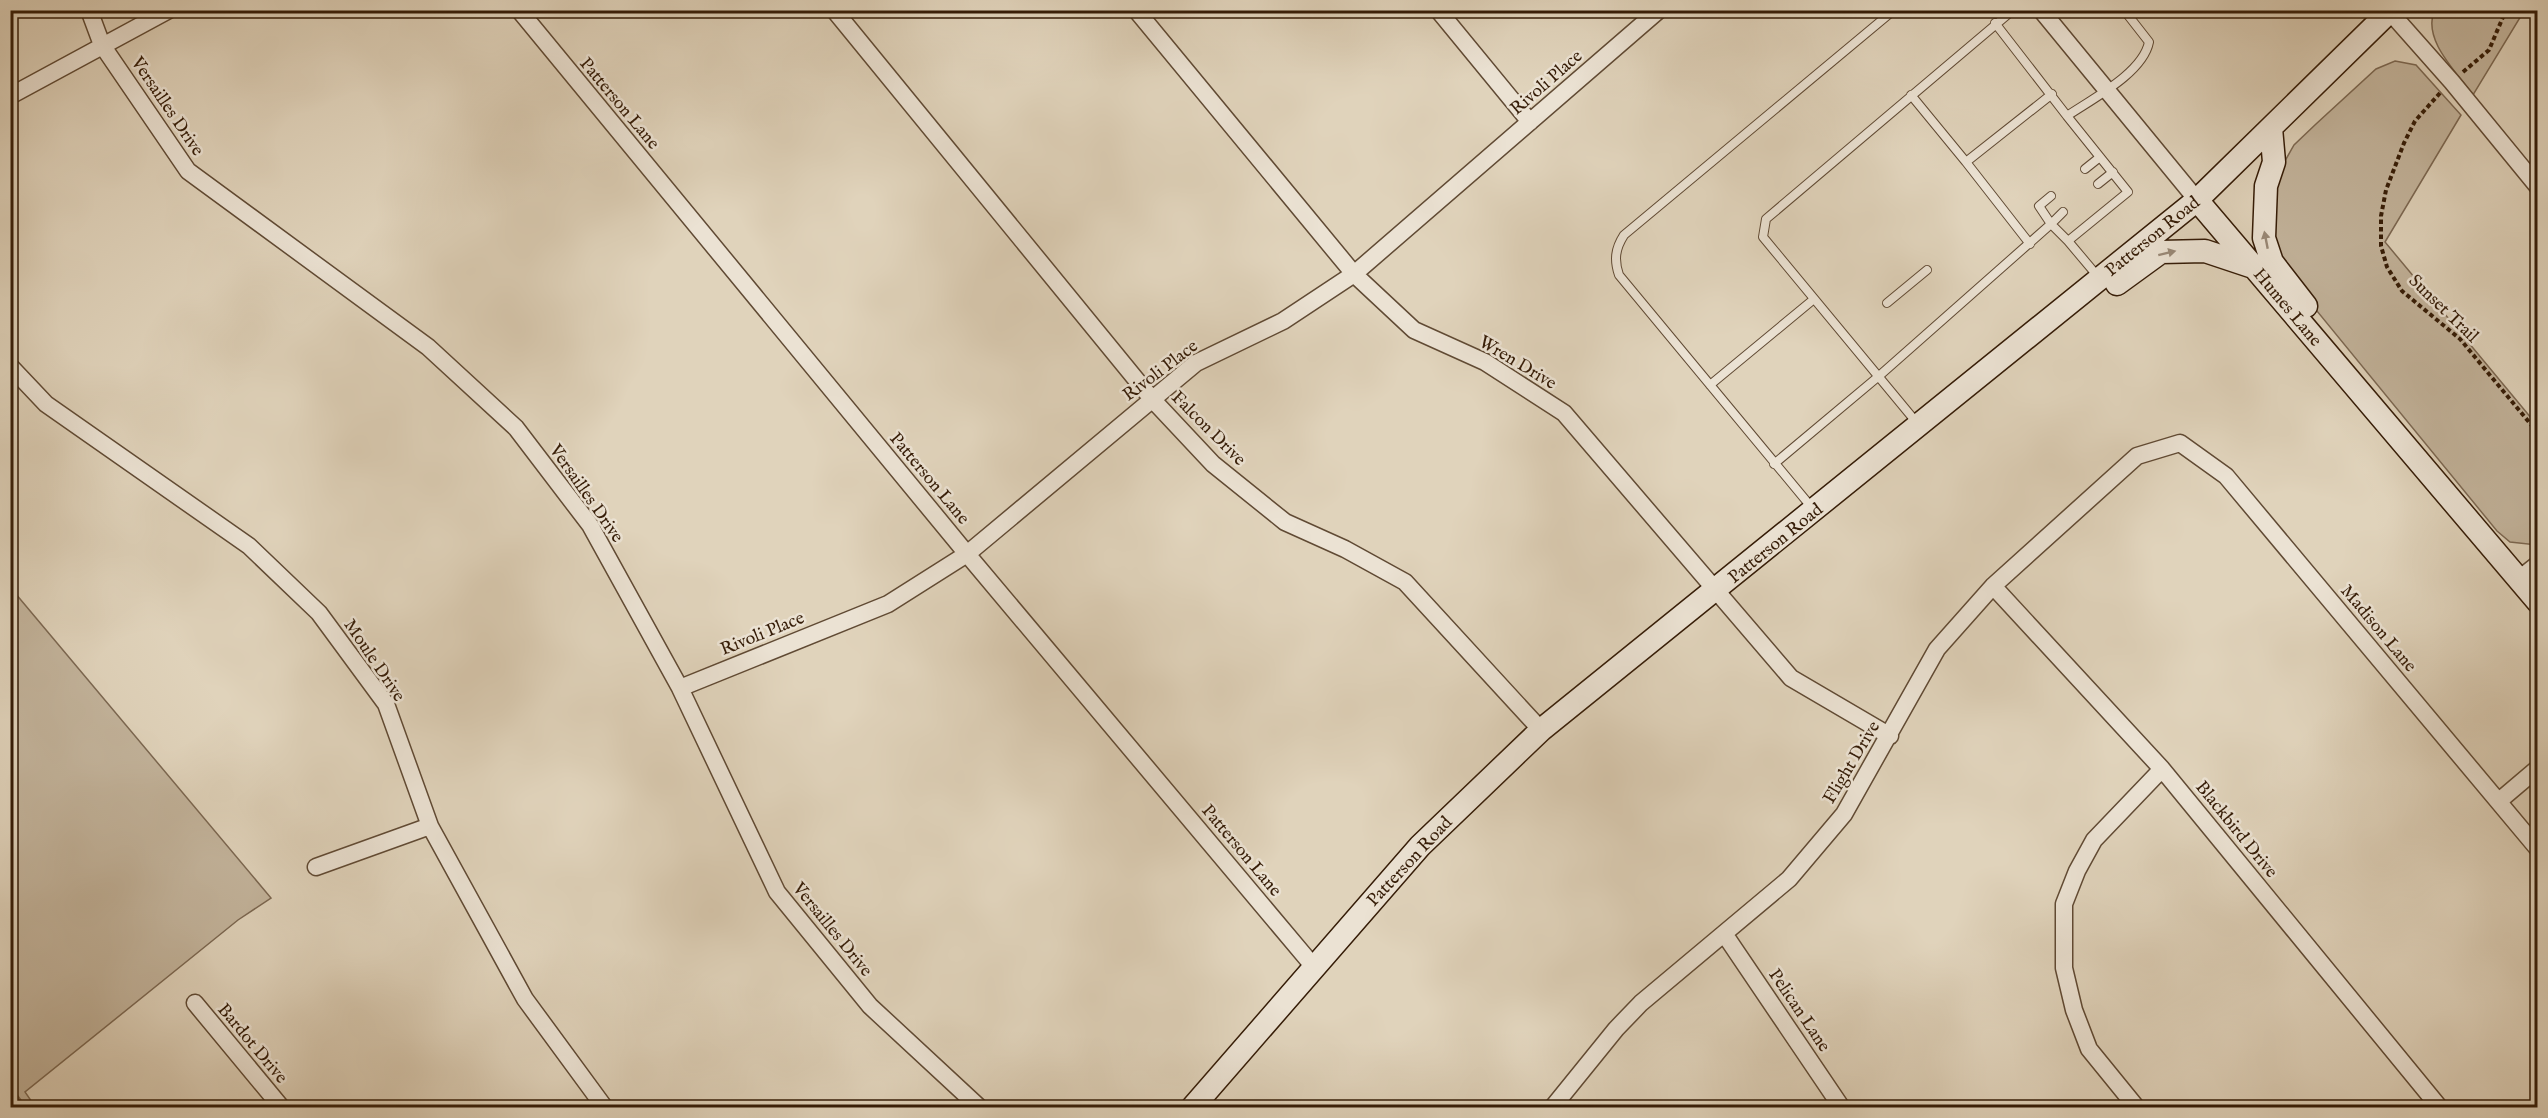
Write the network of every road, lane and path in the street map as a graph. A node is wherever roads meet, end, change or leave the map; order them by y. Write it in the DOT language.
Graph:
graph roads {
  1 [pos="89,10"];
  2 [pos="169,10"];
  3 [pos="519,10"];
  4 [pos="834,10"];
  5 [pos="1137,10"];
  6 [pos="1438,10"];
  7 [pos="1659,10"];
  8 [pos="1894,10"];
  9 [pos="2013,10"];
  10 [pos="2041,10"];
  11 [pos="2124,10"];
  12 [pos="2506,10"];
  13 [pos="2390,11"];
  14 [pos="1995,23"];
  15 [pos="102,45"];
  16 [pos="2462,74"];
  17 [pos="2108,90"];
  18 [pos="2441,92"];
  19 [pos="2052,94"];
  20 [pos="1911,95"];
  21 [pos="10,96"];
  22 [pos="2067,116"];
  23 [pos="1530,122"];
  24 [pos="2271,128"];
  25 [pos="2100,157"];
  26 [pos="1966,162"];
  27 [pos="2085,169"];
  28 [pos="2113,172"];
  29 [pos="2098,184"];
  30 [pos="2538,187"];
  31 [pos="2051,196"];
  32 [pos="2197,200"];
  33 [pos="2063,212"];
  34 [pos="2051,224"];
  35 [pos="2068,241"];
  36 [pos="2030,244"];
  37 [pos="2254,268"];
  38 [pos="1927,270"];
  39 [pos="1354,274"];
  40 [pos="2100,279"];
  41 [pos="1814,299"];
  42 [pos="1887,303"];
  43 [pos="2050,320"];
  44 [pos="2320,344"];
  45 [pos="10,366"];
  46 [pos="1879,376"];
  47 [pos="1710,386"];
  48 [pos="1152,399"];
  49 [pos="1920,425"];
  50 [pos="2538,433"];
  51 [pos="2180,442"];
  52 [pos="1774,464"];
  53 [pos="1814,511"];
  54 [pos="967,554"];
  55 [pos="2538,564"];
  56 [pos="2519,579"];
  57 [pos="1993,586"];
  58 [pos="1715,592"];
  59 [pos="2538,602"];
  60 [pos="680,688"];
  61 [pos="1541,730"];
  62 [pos="1890,736"];
  63 [pos="2538,768"];
  64 [pos="2162,769"];
  65 [pos="2499,801"];
  66 [pos="430,826"];
  67 [pos="2538,849"];
  68 [pos="316,867"];
  69 [pos="1725,935"];
  70 [pos="1314,967"];
  71 [pos="195,1003"];
  72 [pos="282,1107"];
  73 [pos="605,1107"];
  74 [pos="980,1107"];
  75 [pos="1193,1107"];
  76 [pos="1552,1107"];
  77 [pos="1842,1107"];
  78 [pos="2136,1107"];
  79 [pos="2440,1107"];
  1 -- 15 [label="street, Versailles Drive"];
  2 -- 15 [label="street"];
  3 -- 54 [label="street, Patterson Lane"];
  4 -- 48 [label="street, Falcon Drive"];
  5 -- 39 [label="street, Wren Drive"];
  6 -- 23 [label="street"];
  7 -- 23 [label="street, Rivoli Place"];
  8 -- 47 [label="lane"];
  9 -- 14 [label="lane"];
  10 -- 17 [label="street, Humes Lane"];
  11 -- 17 [label="lane"];
  12 -- 16 [label="path"];
  13 -- 24 [label="main road, Patterson Road"];
  13 -- 30 [label="street"];
  14 -- 19 [label="lane"];
  14 -- 20 [label="lane"];
  15 -- 21 [label="street"];
  15 -- 60 [label="street, Versailles Drive"];
  17 -- 22 [label="lane"];
  17 -- 32 [label="street, Humes Lane"];
  18 -- 50 [label="path, Sunset Trail"];
  19 -- 22 [label="lane"];
  19 -- 26 [label="lane"];
  20 -- 26 [label="lane"];
  20 -- 41 [label="lane"];
  22 -- 25 [label="lane"];
  23 -- 39 [label="street, Rivoli Place"];
  24 -- 32 [label="main road, Patterson Road"];
  44 -- 24 [label="main road, one-way"];
  25 -- 27 [label="lane"];
  25 -- 28 [label="lane"];
  26 -- 36 [label="lane"];
  28 -- 29 [label="lane"];
  28 -- 35 [label="lane"];
  31 -- 34 [label="lane"];
  32 -- 37 [label="main road, Humes Lane"];
  32 -- 40 [label="main road, Patterson Road"];
  33 -- 34 [label="lane"];
  34 -- 35 [label="lane"];
  34 -- 36 [label="lane"];
  35 -- 40 [label="lane"];
  36 -- 46 [label="lane"];
  43 -- 37 [label="main road, one-way"];
  37 -- 44 [label="main road, Humes Lane"];
  38 -- 42 [label="lane"];
  39 -- 48 [label="street, Rivoli Place"];
  39 -- 58 [label="street, Wren Drive"];
  40 -- 43 [label="main road, Patterson Road"];
  41 -- 46 [label="lane"];
  41 -- 47 [label="lane"];
  43 -- 49 [label="main road, Patterson Road"];
  44 -- 56 [label="main road, Humes Lane"];
  45 -- 66 [label="street, Moule Drive"];
  46 -- 49 [label="lane"];
  46 -- 52 [label="lane"];
  47 -- 52 [label="lane"];
  48 -- 54 [label="street, Rivoli Place"];
  48 -- 61 [label="street, Falcon Drive"];
  49 -- 53 [label="main road, Patterson Road"];
  51 -- 57 [label="street, Flight Drive"];
  51 -- 65 [label="street, Madison Lane"];
  52 -- 53 [label="lane"];
  53 -- 58 [label="main road, Patterson Road"];
  54 -- 60 [label="street, Rivoli Place"];
  54 -- 70 [label="street, Patterson Lane"];
  55 -- 56 [label="street"];
  56 -- 59 [label="main road, Humes Lane"];
  57 -- 62 [label="street, Flight Drive"];
  57 -- 64 [label="street, Blackbird Drive"];
  58 -- 61 [label="main road, Patterson Road"];
  58 -- 62 [label="street, Wren Drive"];
  60 -- 74 [label="street, Versailles Drive"];
  61 -- 70 [label="main road, Patterson Road"];
  62 -- 69 [label="street, Flight Drive"];
  63 -- 65 [label="street"];
  64 -- 78 [label="street"];
  64 -- 79 [label="street, Blackbird Drive"];
  65 -- 67 [label="street, Madison Lane"];
  66 -- 68 [label="street"];
  66 -- 73 [label="street, Moule Drive"];
  69 -- 76 [label="street, Flight Drive"];
  69 -- 77 [label="street, Pelican Lane"];
  70 -- 75 [label="main road, Patterson Road"];
  71 -- 72 [label="street, Bardot Drive"];
}
